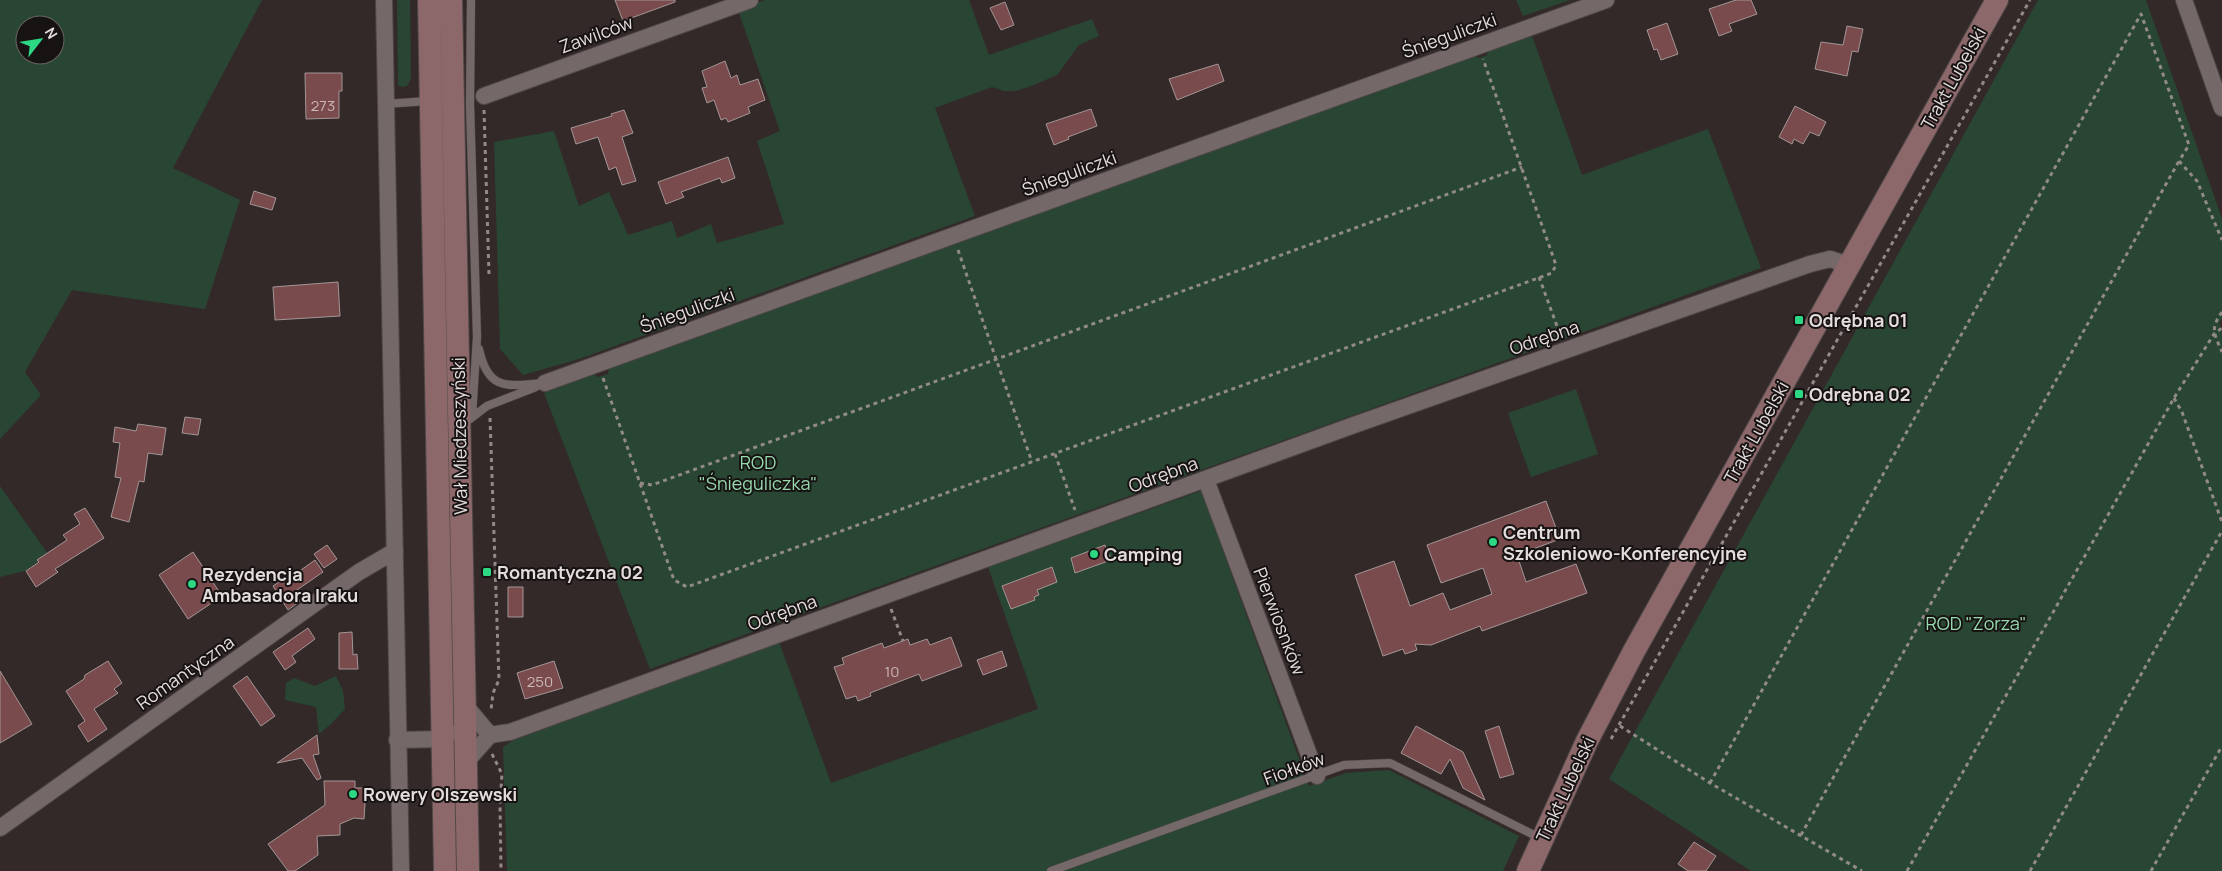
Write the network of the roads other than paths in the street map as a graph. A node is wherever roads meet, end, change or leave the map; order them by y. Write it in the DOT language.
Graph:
graph roads {
  1 [pos="384,0"];
  2 [pos="429,0"];
  3 [pos="451,0"];
  4 [pos="471,0"];
  5 [pos="750,0"];
  6 [pos="1606,0"];
  7 [pos="1997,0"];
  8 [pos="2184,0"];
  9 [pos="477,100"];
  10 [pos="430,101"];
  11 [pos="385,104"];
  12 [pos="2222,108"];
  13 [pos="1850,265"];
  14 [pos="477,337"];
  15 [pos="545,383"];
  16 [pos="466,421"];
  17 [pos="1206,480"];
  18 [pos="395,551"];
  19 [pos="464,712"];
  20 [pos="490,735"];
  21 [pos="443,739"];
  22 [pos="397,740"];
  23 [pos="466,762"];
  24 [pos="1317,776"];
  25 [pos="0,828"];
  26 [pos="1542,839"];
  27 [pos="401,871"];
  28 [pos="445,871"];
  29 [pos="468,871"];
  30 [pos="1050,871"];
  31 [pos="1528,871"];
  1 -- 11 [label="street"];
  2 -- 10 [label="main road, Wał Miedzeszyński"];
  3 -- 16 [label="main road, Wał Miedzeszyński"];
  4 -- 9 [label="lane"];
  5 -- 9 [label="street, Zawilców"];
  6 -- 15 [label="street, Śnieguliczki"];
  7 -- 13 [label="main road, Trakt Lubelski"];
  8 -- 12 [label="street"];
  9 -- 14 [label="lane"];
  10 -- 11 [label="lane"];
  10 -- 21 [label="main road, Wał Miedzeszyński"];
  11 -- 18 [label="street"];
  13 -- 17 [label="street, Odrębna"];
  13 -- 26 [label="main road, Trakt Lubelski"];
  14 -- 15 [label="lane"];
  14 -- 16 [label="lane"];
  15 -- 16 [label="lane"];
  16 -- 19 [label="main road, Wał Miedzeszyński"];
  17 -- 20 [label="street, Odrębna"];
  17 -- 24 [label="street, Pierwiosnków"];
  18 -- 22 [label="street"];
  18 -- 25 [label="street, Romantyczna"];
  19 -- 20 [label="street"];
  19 -- 21 [label="street"];
  19 -- 23 [label="main road, Wał Miedzeszyński"];
  20 -- 23 [label="street"];
  21 -- 22 [label="street"];
  21 -- 28 [label="main road, Wał Miedzeszyński"];
  22 -- 27 [label="street"];
  23 -- 29 [label="main road, Wał Miedzeszyński"];
  24 -- 26 [label="lane, Fiołków"];
  24 -- 30 [label="lane, Fiołków"];
  26 -- 31 [label="main road, Trakt Lubelski"];
}
